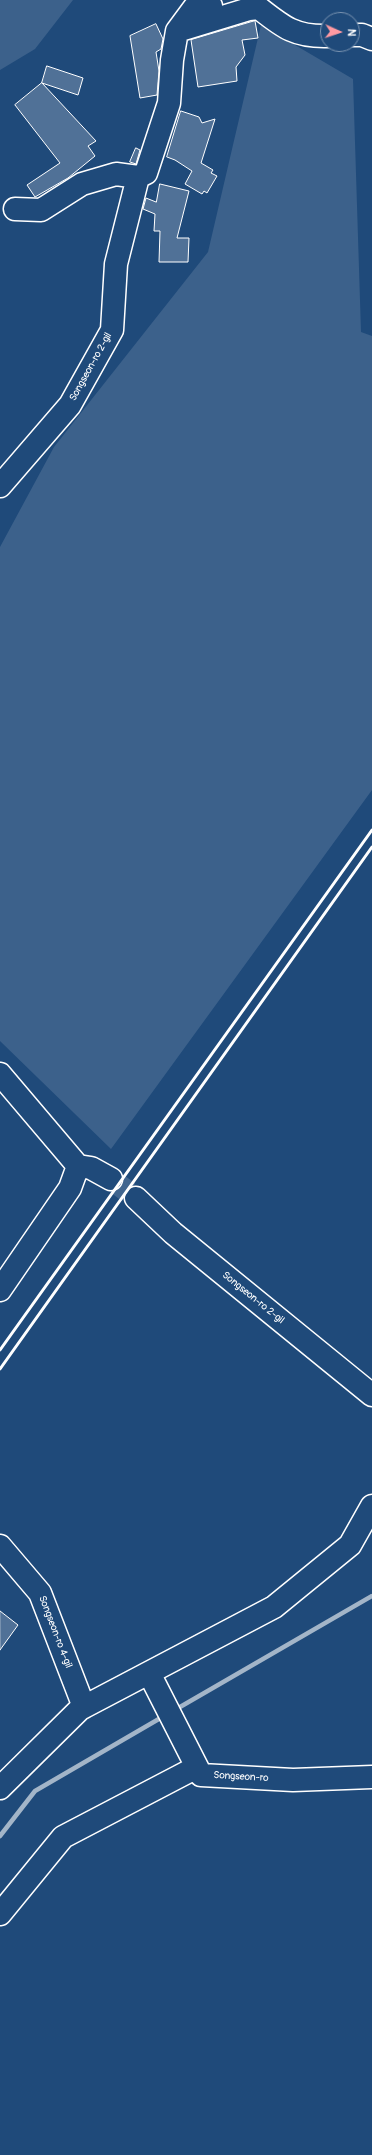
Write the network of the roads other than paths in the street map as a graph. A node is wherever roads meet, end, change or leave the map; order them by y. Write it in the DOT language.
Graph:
graph roads {
  1 [pos="211,6"];
  2 [pos="177,31"];
  3 [pos="360,35"];
  4 [pos="320,37"];
  5 [pos="372,39"];
  6 [pos="138,176"];
  7 [pos="15,208"];
  8 [pos="0,486"];
  9 [pos="0,1074"];
  10 [pos="78,1166"];
  11 [pos="112,1179"];
  12 [pos="136,1198"];
  13 [pos="0,1290"];
  14 [pos="372,1395"];
  15 [pos="372,1506"];
  16 [pos="0,1546"];
  17 [pos="149,1673"];
  18 [pos="84,1707"];
  19 [pos="197,1767"];
  20 [pos="372,1777"];
  21 [pos="0,1788"];
  22 [pos="0,1914"];
  1 -- 2 [label="street, Songseon-ro 2-gil"];
  2 -- 4 [label="street"];
  2 -- 6 [label="street, Songseon-ro 2-gil"];
  3 -- 5 [label="street"];
  6 -- 7 [label="street"];
  6 -- 8 [label="street, Songseon-ro 2-gil"];
  9 -- 10 [label="street"];
  10 -- 11 [label="street"];
  10 -- 13 [label="street"];
  12 -- 14 [label="street, Songseon-ro 2-gil"];
  15 -- 17 [label="street"];
  16 -- 18 [label="street, Songseon-ro 4-gil"];
  17 -- 18 [label="street"];
  17 -- 19 [label="street"];
  18 -- 21 [label="street"];
  19 -- 20 [label="street, Songseon-ro"];
  19 -- 22 [label="street"];
}
